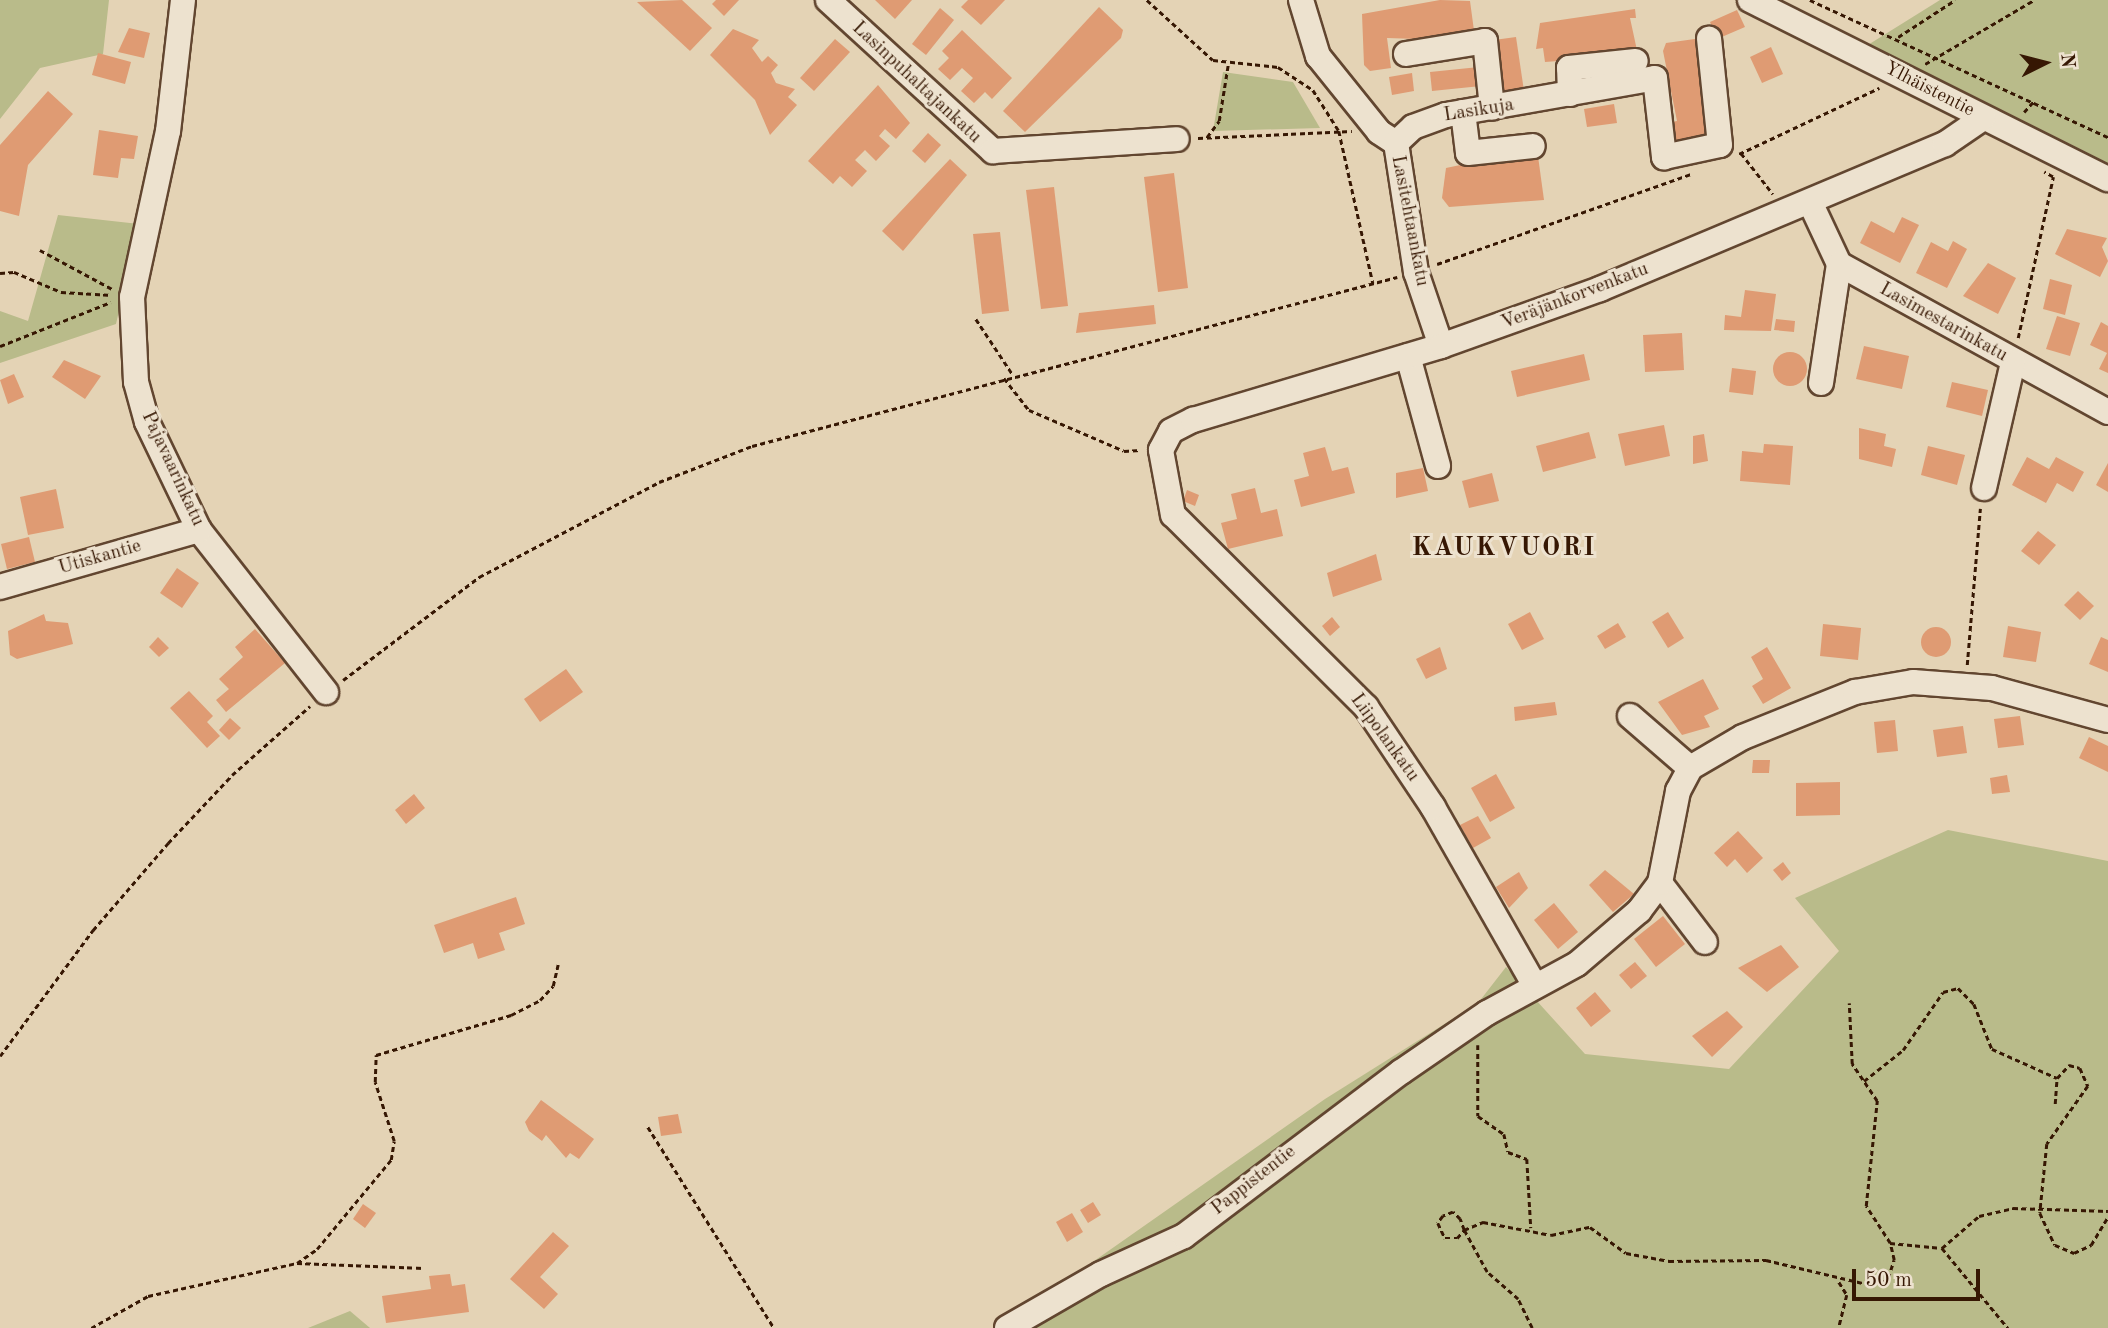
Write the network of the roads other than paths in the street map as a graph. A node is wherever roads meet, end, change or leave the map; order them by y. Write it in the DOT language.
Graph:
graph roads {
  1 [pos="183,0"];
  2 [pos="828,0"];
  3 [pos="1301,0"];
  4 [pos="1750,0"];
  5 [pos="1709,39"];
  6 [pos="1406,54"];
  7 [pos="1636,61"];
  8 [pos="1570,94"];
  9 [pos="1492,108"];
  10 [pos="1463,112"];
  11 [pos="1983,118"];
  12 [pos="1388,137"];
  13 [pos="1177,139"];
  14 [pos="1533,146"];
  15 [pos="2108,179"];
  16 [pos="1810,202"];
  17 [pos="1839,264"];
  18 [pos="1441,346"];
  19 [pos="1408,356"];
  20 [pos="2013,362"];
  21 [pos="1821,383"];
  22 [pos="2108,412"];
  23 [pos="1161,450"];
  24 [pos="1438,466"];
  25 [pos="1984,488"];
  26 [pos="199,530"];
  27 [pos="0,587"];
  28 [pos="326,692"];
  29 [pos="1630,716"];
  30 [pos="2108,720"];
  31 [pos="1690,768"];
  32 [pos="1660,883"];
  33 [pos="1705,942"];
  34 [pos="1535,986"];
  35 [pos="1007,1328"];
  1 -- 26 [label="street, Pajavaarinkatu"];
  2 -- 13 [label="street, Lasinpuhaltajankatu"];
  3 -- 12 [label="street, Lasitehtaankatu"];
  4 -- 11 [label="street, Ylhäistentie"];
  5 -- 8 [label="street, Lasikuja"];
  6 -- 9 [label="street"];
  7 -- 8 [label="street"];
  8 -- 9 [label="street, Lasikuja"];
  9 -- 10 [label="street, Lasikuja"];
  10 -- 12 [label="street, Lasikuja"];
  10 -- 14 [label="street"];
  11 -- 15 [label="street, Ylhäistentie"];
  11 -- 16 [label="street, Veräjänkorvenkatu"];
  12 -- 18 [label="street, Lasitehtaankatu"];
  16 -- 17 [label="street"];
  16 -- 18 [label="street, Veräjänkorvenkatu"];
  17 -- 20 [label="street, Lasimestarinkatu"];
  17 -- 21 [label="street"];
  18 -- 19 [label="street, Veräjänkorvenkatu"];
  19 -- 23 [label="street, Veräjänkorvenkatu"];
  19 -- 24 [label="street"];
  20 -- 22 [label="street, Lasimestarinkatu"];
  20 -- 25 [label="street"];
  23 -- 34 [label="street, Liipolankatu"];
  26 -- 27 [label="street, Utiskantie"];
  26 -- 28 [label="street, Pajavaarinkatu"];
  29 -- 31 [label="street"];
  30 -- 31 [label="street"];
  31 -- 32 [label="street"];
  32 -- 33 [label="street"];
  32 -- 34 [label="street, Pappistentie"];
  34 -- 35 [label="street, Pappistentie"];
}
